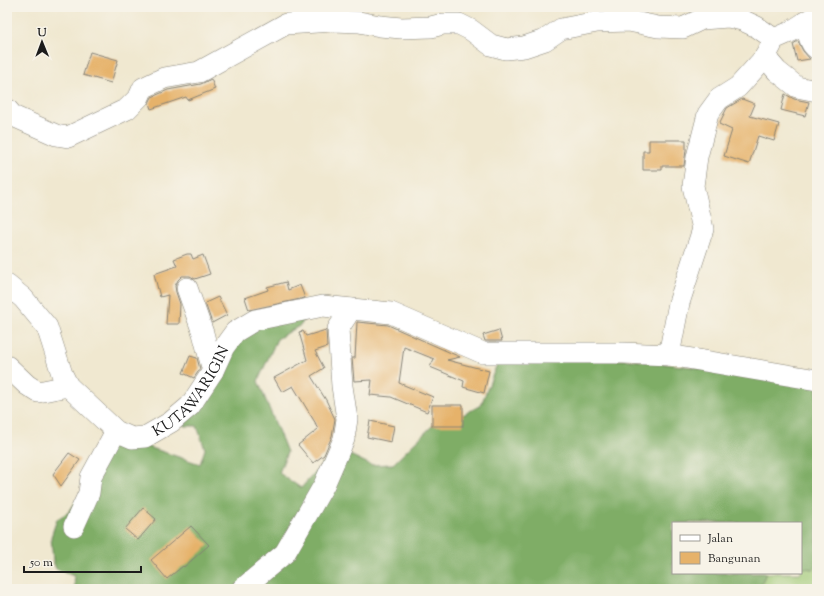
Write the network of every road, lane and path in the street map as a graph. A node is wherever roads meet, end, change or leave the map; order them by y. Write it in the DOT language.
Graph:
graph roads {
  1 [pos="811,19"];
  2 [pos="769,48"];
  3 [pos="817,49"];
  4 [pos="817,91"];
  5 [pos="7,109"];
  6 [pos="7,285"];
  7 [pos="187,288"];
  8 [pos="351,309"];
  9 [pos="669,355"];
  10 [pos="7,366"];
  11 [pos="213,371"];
  12 [pos="817,380"];
  13 [pos="68,386"];
  14 [pos="116,431"];
  15 [pos="74,526"];
  16 [pos="242,589"];
  1 -- 2 [label="street"];
  1 -- 3 [label="street"];
  2 -- 4 [label="street"];
  2 -- 5 [label="street"];
  2 -- 9 [label="street"];
  6 -- 13 [label="street, KUTAWARIGIN"];
  7 -- 11 [label="street"];
  8 -- 9 [label="street, KUTAWARIGIN"];
  8 -- 11 [label="street, KUTAWARIGIN"];
  8 -- 16 [label="street"];
  9 -- 12 [label="street, KUTAWARIGIN"];
  10 -- 13 [label="street"];
  11 -- 14 [label="street, KUTAWARIGIN"];
  13 -- 14 [label="street, KUTAWARIGIN"];
  14 -- 15 [label="street"];
}
